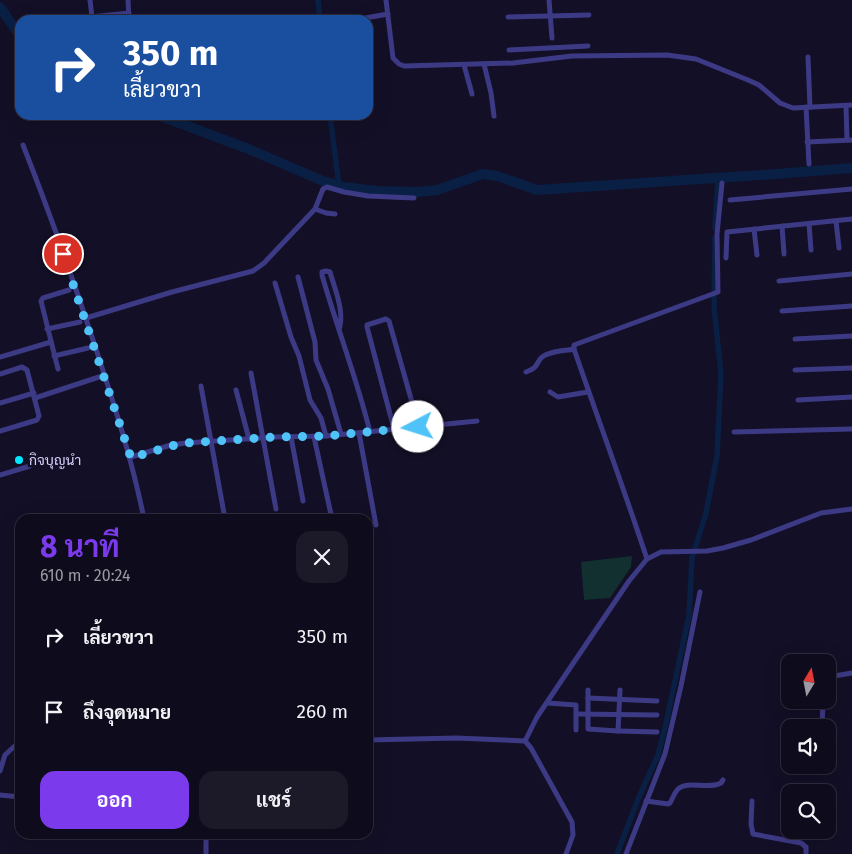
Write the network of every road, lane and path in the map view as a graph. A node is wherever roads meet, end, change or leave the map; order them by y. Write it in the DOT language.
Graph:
graph roads {
  1 [pos="90,0"];
  2 [pos="128,0"];
  3 [pos="386,0"];
  4 [pos="550,0"];
  5 [pos="129,13"];
  6 [pos="388,14"];
  7 [pos="589,14"];
  8 [pos="92,15"];
  9 [pos="110,15"];
  10 [pos="551,16"];
  11 [pos="373,17"];
  12 [pos="508,17"];
  13 [pos="552,38"];
  14 [pos="588,46"];
  15 [pos="553,47"];
  16 [pos="509,50"];
  17 [pos="554,57"];
  18 [pos="808,57"];
  19 [pos="484,64"];
  20 [pos="464,65"];
  21 [pos="472,94"];
  22 [pos="849,106"];
  23 [pos="808,107"];
  24 [pos="494,116"];
  25 [pos="850,140"];
  26 [pos="807,142"];
  27 [pos="23,145"];
  28 [pos="809,164"];
  29 [pos="722,183"];
  30 [pos="852,189"];
  31 [pos="414,198"];
  32 [pos="730,200"];
  33 [pos="315,209"];
  34 [pos="335,214"];
  35 [pos="852,219"];
  36 [pos="836,221"];
  37 [pos="809,224"];
  38 [pos="782,226"];
  39 [pos="754,229"];
  40 [pos="839,248"];
  41 [pos="812,250"];
  42 [pos="784,254"];
  43 [pos="757,255"];
  44 [pos="726,258"];
  45 [pos="852,274"];
  46 [pos="298,277"];
  47 [pos="779,282"];
  48 [pos="275,283"];
  49 [pos="69,290"];
  50 [pos="852,306"];
  51 [pos="782,311"];
  52 [pos="86,318"];
  53 [pos="80,322"];
  54 [pos="48,329"];
  55 [pos="338,330"];
  56 [pos="852,336"];
  57 [pos="795,339"];
  58 [pos="51,342"];
  59 [pos="88,348"];
  60 [pos="574,349"];
  61 [pos="54,356"];
  62 [pos="0,357"];
  63 [pos="852,368"];
  64 [pos="58,369"];
  65 [pos="795,370"];
  66 [pos="526,372"];
  67 [pos="252,373"];
  68 [pos="0,374"];
  69 [pos="99,377"];
  70 [pos="201,386"];
  71 [pos="236,390"];
  72 [pos="550,392"];
  73 [pos="588,392"];
  74 [pos="34,395"];
  75 [pos="852,396"];
  76 [pos="798,400"];
  77 [pos="0,403"];
  78 [pos="477,421"];
  79 [pos="418,427"];
  80 [pos="394,429"];
  81 [pos="852,429"];
  82 [pos="0,431"];
  83 [pos="370,432"];
  84 [pos="734,432"];
  85 [pos="359,433"];
  86 [pos="341,434"];
  87 [pos="326,436"];
  88 [pos="291,437"];
  89 [pos="314,437"];
  90 [pos="263,438"];
  91 [pos="249,439"];
  92 [pos="210,442"];
  93 [pos="131,458"];
  94 [pos="30,466"];
  95 [pos="0,475"];
  96 [pos="302,502"];
  97 [pos="276,509"];
  98 [pos="852,509"];
  99 [pos="143,514"];
  100 [pos="224,514"];
  101 [pos="331,514"];
  102 [pos="376,525"];
  103 [pos="647,559"];
  104 [pos="700,592"];
  105 [pos="852,673"];
  106 [pos="836,676"];
  107 [pos="588,690"];
  108 [pos="620,690"];
  109 [pos="588,698"];
  110 [pos="619,700"];
  111 [pos="657,701"];
  112 [pos="547,703"];
  113 [pos="576,714"];
  114 [pos="588,714"];
  115 [pos="618,715"];
  116 [pos="657,715"];
  117 [pos="576,730"];
  118 [pos="618,731"];
  119 [pos="657,732"];
  120 [pos="373,740"];
  121 [pos="525,741"];
  122 [pos="15,746"];
  123 [pos="0,771"];
  124 [pos="723,780"];
  125 [pos="0,795"];
  126 [pos="15,796"];
  127 [pos="752,800"];
  128 [pos="646,801"];
  129 [pos="206,839"];
  130 [pos="206,854"];
  131 [pos="566,854"];
  132 [pos="626,854"];
  133 [pos="806,854"];
  1 -- 8 [label="street"];
  2 -- 5 [label="street"];
  3 -- 6 [label="street"];
  4 -- 10 [label="street"];
  5 -- 9 [label="street"];
  6 -- 11 [label="street"];
  6 -- 20 [label="street"];
  7 -- 10 [label="street"];
  10 -- 12 [label="street"];
  10 -- 13 [label="street"];
  14 -- 15 [label="street"];
  15 -- 16 [label="street"];
  15 -- 17 [label="street"];
  17 -- 19 [label="street"];
  17 -- 23 [label="street"];
  18 -- 23 [label="street"];
  19 -- 20 [label="street"];
  19 -- 24 [label="street"];
  20 -- 21 [label="street"];
  22 -- 23 [label="street"];
  22 -- 25 [label="street"];
  23 -- 26 [label="street"];
  25 -- 26 [label="street"];
  26 -- 28 [label="street"];
  27 -- 52 [label="street"];
  29 -- 60 [label="street"];
  30 -- 32 [label="street"];
  31 -- 33 [label="street"];
  33 -- 34 [label="street"];
  33 -- 52 [label="street"];
  35 -- 36 [label="street"];
  36 -- 37 [label="street"];
  36 -- 40 [label="street"];
  37 -- 38 [label="street"];
  37 -- 41 [label="street"];
  38 -- 39 [label="street"];
  38 -- 42 [label="street"];
  39 -- 43 [label="street"];
  39 -- 44 [label="street"];
  45 -- 47 [label="street"];
  46 -- 86 [label="street"];
  48 -- 87 [label="street"];
  49 -- 54 [label="street"];
  50 -- 51 [label="street"];
  52 -- 93 [label="street"];
  53 -- 54 [label="street"];
  54 -- 58 [label="street"];
  55 -- 55 [label="street"];
  55 -- 83 [label="street"];
  56 -- 57 [label="street"];
  58 -- 61 [label="street"];
  58 -- 62 [label="street"];
  59 -- 61 [label="street"];
  60 -- 66 [label="street"];
  60 -- 73 [label="street"];
  61 -- 64 [label="street"];
  63 -- 65 [label="street"];
  67 -- 90 [label="street"];
  68 -- 74 [label="street"];
  69 -- 74 [label="street"];
  70 -- 92 [label="street"];
  71 -- 91 [label="street"];
  72 -- 73 [label="street"];
  73 -- 103 [label="street"];
  74 -- 77 [label="street"];
  74 -- 82 [label="street"];
  75 -- 76 [label="street"];
  78 -- 79 [label="street"];
  79 -- 80 [label="street"];
  79 -- 80 [label="street"];
  80 -- 83 [label="street"];
  81 -- 84 [label="street"];
  83 -- 85 [label="street"];
  85 -- 86 [label="street"];
  85 -- 102 [label="street"];
  86 -- 87 [label="street"];
  87 -- 89 [label="street"];
  88 -- 89 [label="street"];
  88 -- 90 [label="street"];
  88 -- 96 [label="street"];
  89 -- 101 [label="street"];
  90 -- 91 [label="street"];
  90 -- 97 [label="street"];
  91 -- 92 [label="street"];
  92 -- 93 [label="street"];
  92 -- 100 [label="street"];
  93 -- 99 [label="street"];
  94 -- 95 [label="street"];
  98 -- 103 [label="street"];
  103 -- 112 [label="street"];
  104 -- 128 [label="street"];
  105 -- 106 [label="street"];
  107 -- 109 [label="street"];
  108 -- 110 [label="street"];
  109 -- 110 [label="street"];
  109 -- 114 [label="street"];
  110 -- 111 [label="street"];
  110 -- 115 [label="street"];
  112 -- 113 [label="street"];
  112 -- 121 [label="street"];
  113 -- 114 [label="street"];
  113 -- 117 [label="street"];
  114 -- 115 [label="street"];
  114 -- 118 [label="street"];
  115 -- 116 [label="street"];
  115 -- 118 [label="street"];
  118 -- 119 [label="street"];
  120 -- 121 [label="street"];
  121 -- 131 [label="street"];
  122 -- 123 [label="street"];
  124 -- 128 [label="street"];
  125 -- 126 [label="street"];
  127 -- 133 [label="street"];
  128 -- 132 [label="street"];
  129 -- 130 [label="street"];
}
